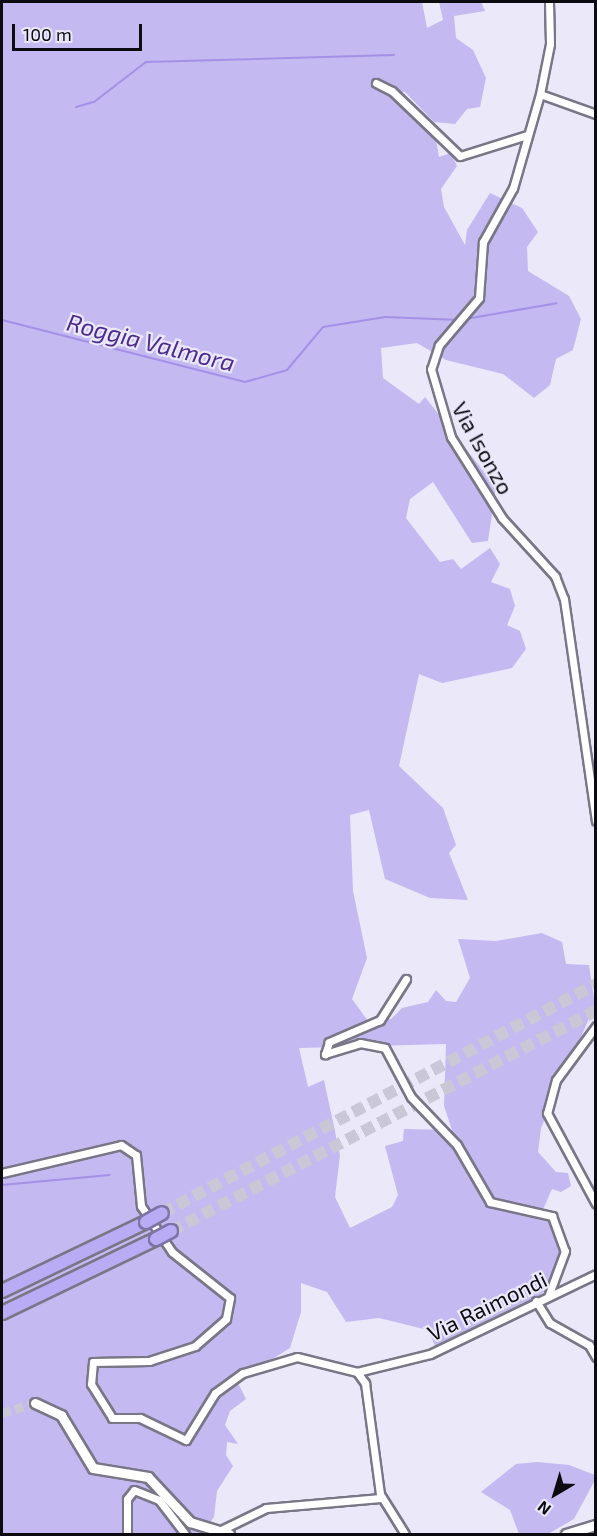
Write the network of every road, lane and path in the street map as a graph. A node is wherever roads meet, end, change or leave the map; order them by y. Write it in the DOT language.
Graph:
graph roads {
  1 [pos="549,2"];
  2 [pos="376,83"];
  3 [pos="540,94"];
  4 [pos="596,114"];
  5 [pos="527,135"];
  6 [pos="596,821"];
  7 [pos="406,979"];
  8 [pos="596,1026"];
  9 [pos="2,1173"];
  10 [pos="596,1204"];
  11 [pos="162,1213"];
  12 [pos="171,1231"];
  13 [pos="596,1274"];
  14 [pos="2,1291"];
  15 [pos="549,1294"];
  16 [pos="536,1301"];
  17 [pos="2,1313"];
  18 [pos="596,1357"];
  19 [pos="357,1372"];
  20 [pos="34,1402"];
  21 [pos="381,1498"];
  22 [pos="596,1525"];
  23 [pos="216,1533"];
  24 [pos="127,1534"];
  25 [pos="185,1534"];
  26 [pos="229,1534"];
  27 [pos="405,1534"];
  28 [pos="566,1534"];
  1 -- 3 [label="street, Via Isonzo"];
  2 -- 5 [label="street"];
  3 -- 4 [label="street"];
  3 -- 5 [label="street, Via Isonzo"];
  5 -- 6 [label="street, Via Isonzo"];
  7 -- 15 [label="street"];
  8 -- 10 [label="street"];
  9 -- 19 [label="street"];
  11 -- 14 [label="highway, bridge"];
  12 -- 17 [label="highway, bridge"];
  13 -- 15 [label="street, Via Raimondi"];
  15 -- 16 [label="street, Via Raimondi"];
  16 -- 18 [label="street"];
  16 -- 19 [label="street, Via Raimondi"];
  19 -- 21 [label="street"];
  20 -- 23 [label="main road"];
  21 -- 23 [label="street"];
  21 -- 27 [label="street"];
  22 -- 28 [label="main road"];
  23 -- 26 [label="main road"];
  24 -- 25 [label="street"];
}
